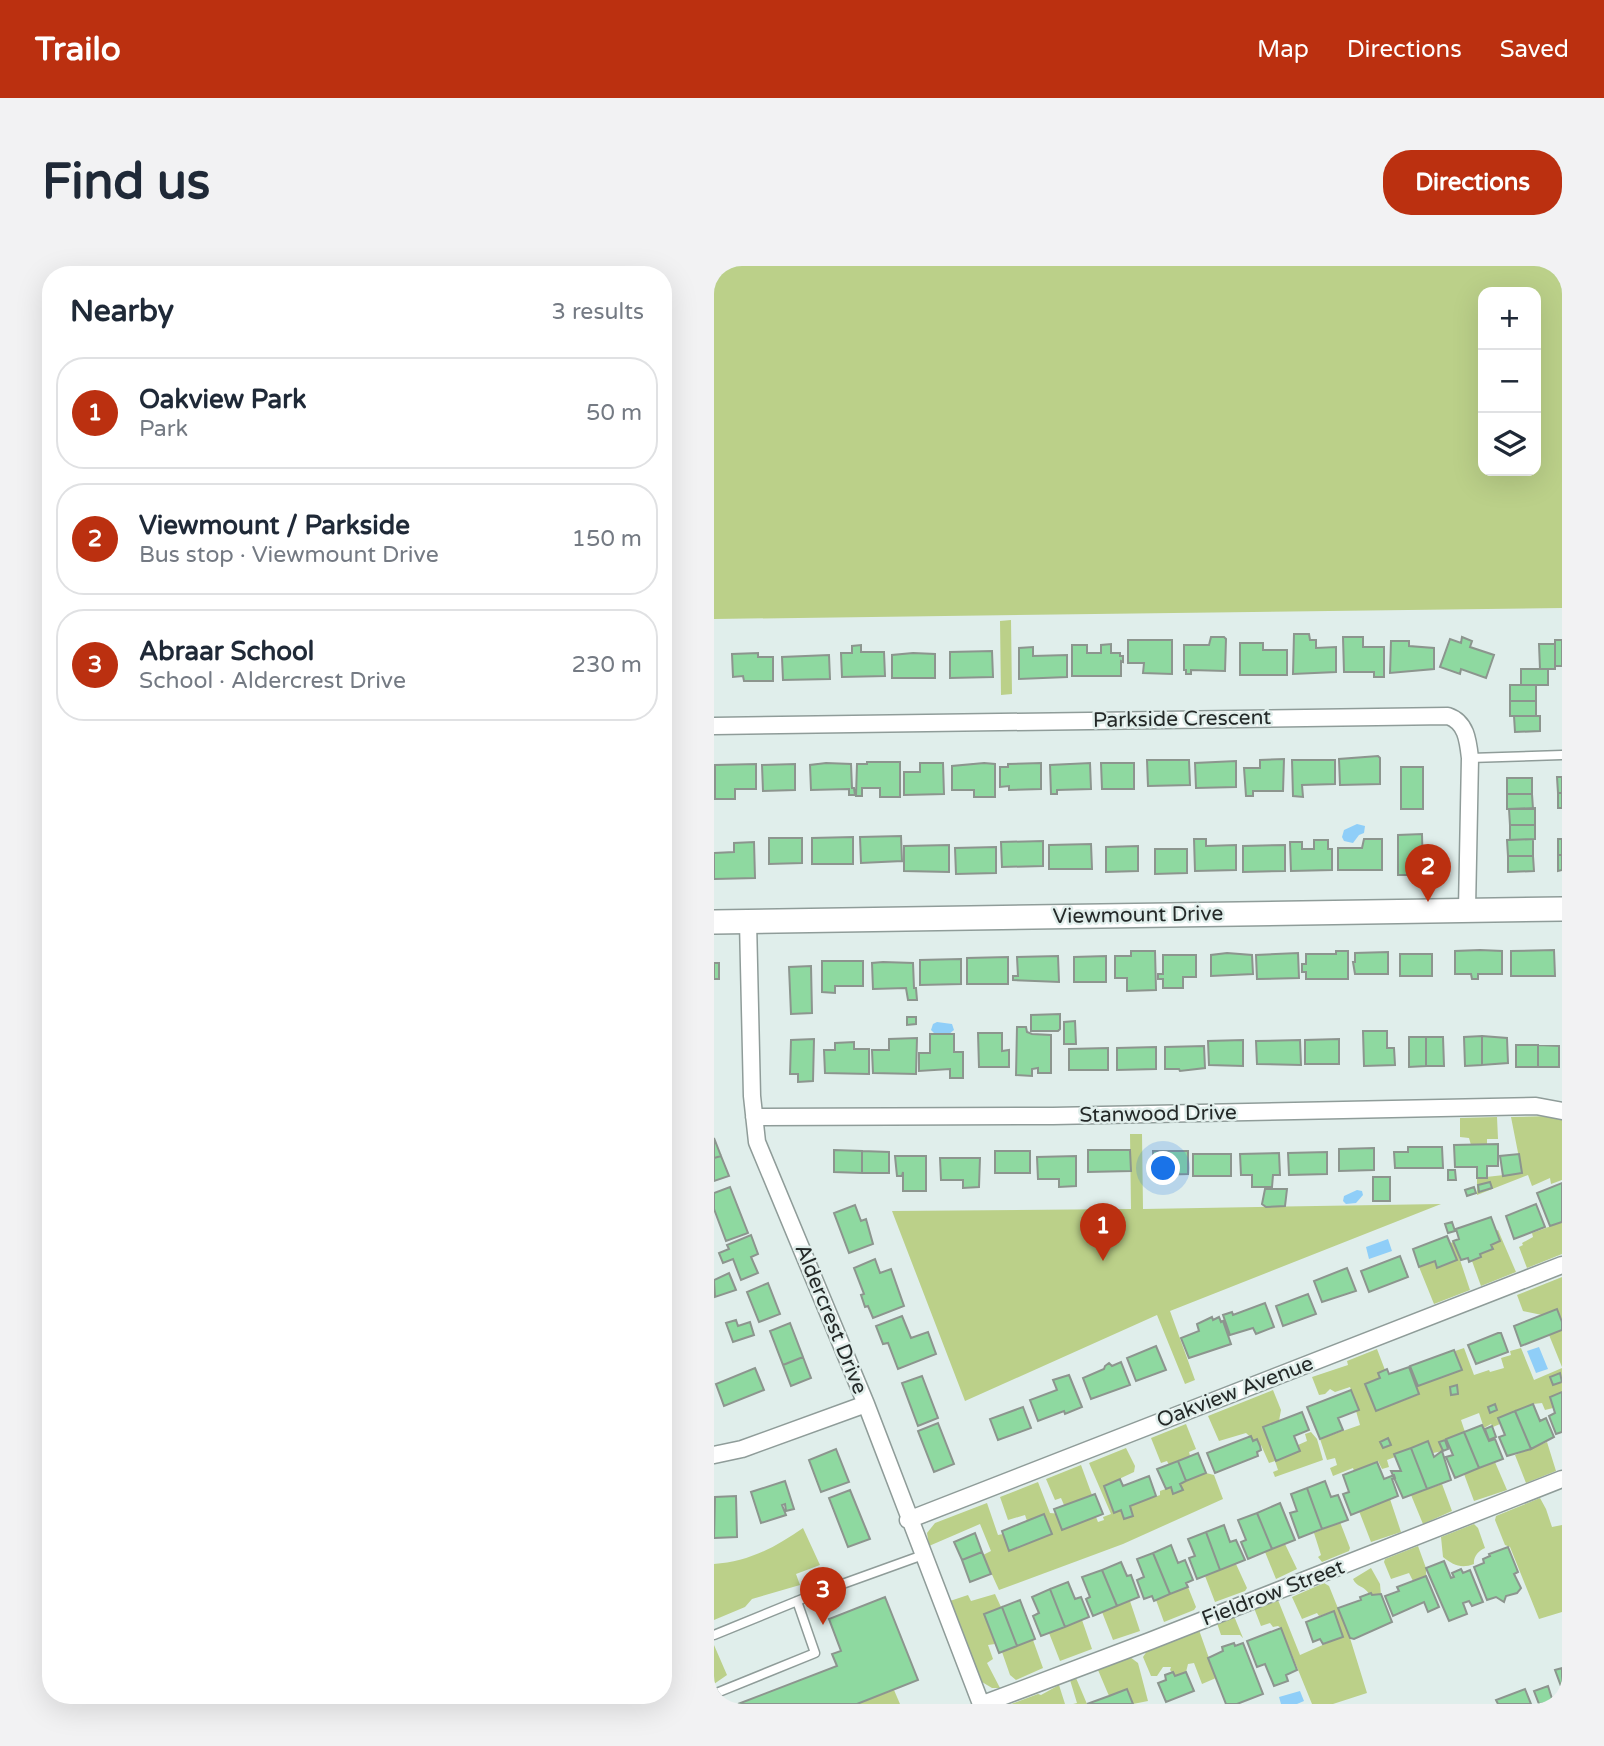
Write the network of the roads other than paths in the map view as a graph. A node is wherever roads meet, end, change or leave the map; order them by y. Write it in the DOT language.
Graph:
graph roads {
  1 [pos="714,726"];
  2 [pos="1562,755"];
  3 [pos="1470,758"];
  4 [pos="1467,909"];
  5 [pos="1562,909"];
  6 [pos="748,921"];
  7 [pos="714,922"];
  8 [pos="1562,1111"];
  9 [pos="754,1117"];
  10 [pos="1562,1265"];
  11 [pos="866,1404"];
  12 [pos="714,1455"];
  13 [pos="1562,1479"];
  14 [pos="908,1520"];
  15 [pos="923,1555"];
  16 [pos="797,1601"];
  17 [pos="714,1635"];
  18 [pos="714,1694"];
  19 [pos="982,1704"];
  1 -- 3 [label="street, Parkside Crescent"];
  2 -- 3 [label="lane"];
  3 -- 4 [label="street, Parkside Crescent"];
  4 -- 5 [label="street, Viewmount Drive"];
  4 -- 6 [label="street, Viewmount Drive"];
  6 -- 7 [label="street, Viewmount Drive"];
  6 -- 9 [label="street, Aldercrest Drive"];
  8 -- 9 [label="street, Stanwood Drive"];
  9 -- 11 [label="street, Aldercrest Drive"];
  10 -- 14 [label="street, Oakview Avenue"];
  11 -- 12 [label="street"];
  11 -- 14 [label="street, Aldercrest Drive"];
  13 -- 19 [label="street, Fieldrow Street"];
  14 -- 15 [label="street, Aldercrest Drive"];
  15 -- 16 [label="lane"];
  15 -- 19 [label="street, Aldercrest Drive"];
  16 -- 17 [label="lane"];
  16 -- 18 [label="lane"];
}
